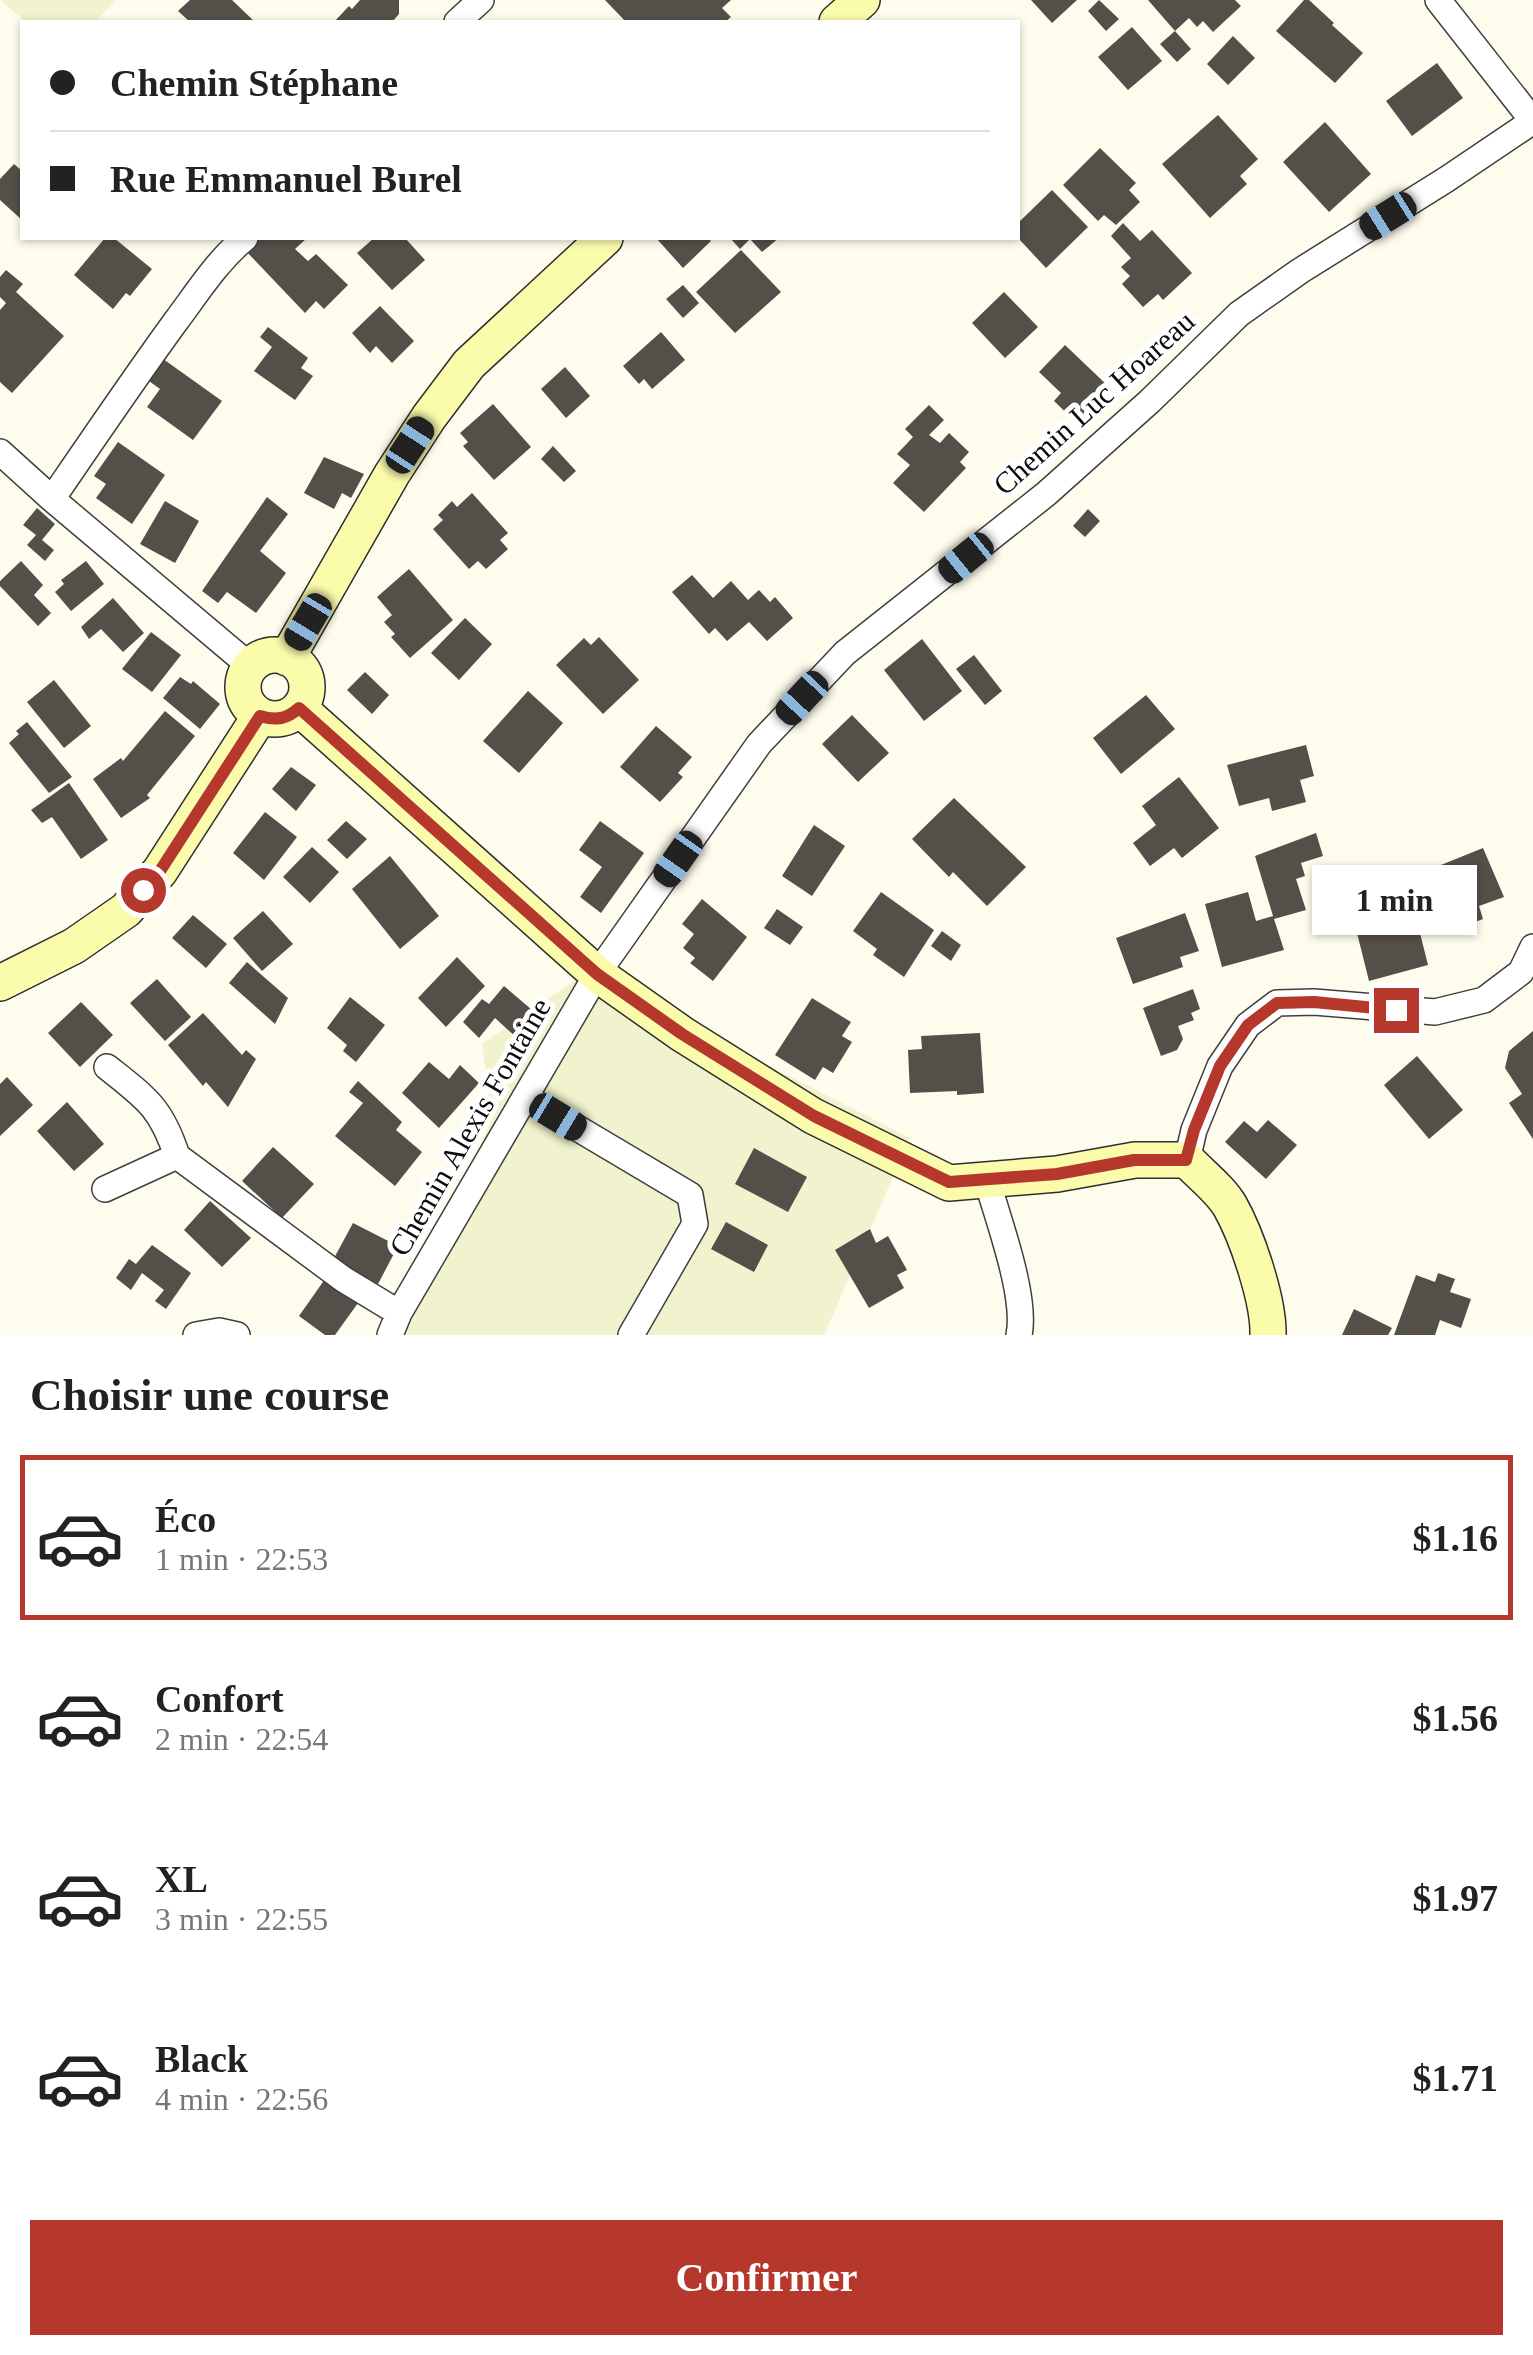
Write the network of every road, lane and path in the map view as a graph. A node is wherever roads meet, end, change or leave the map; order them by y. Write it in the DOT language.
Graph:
graph roads {
  1 [pos="481,0"];
  2 [pos="862,0"];
  3 [pos="1438,0"];
  4 [pos="459,20"];
  5 [pos="840,20"];
  6 [pos="1533,121"];
  7 [pos="242,240"];
  8 [pos="603,240"];
  9 [pos="0,452"];
  10 [pos="52,499"];
  11 [pos="287,658"];
  12 [pos="250,666"];
  13 [pos="299,708"];
  14 [pos="260,716"];
  15 [pos="1533,948"];
  16 [pos="597,974"];
  17 [pos="0,984"];
  18 [pos="108,1067"];
  19 [pos="525,1098"];
  20 [pos="176,1156"];
  21 [pos="1186,1160"];
  22 [pos="986,1180"];
  23 [pos="105,1188"];
  24 [pos="395,1324"];
  25 [pos="196,1335"];
  26 [pos="237,1335"];
  27 [pos="631,1335"];
  28 [pos="1018,1335"];
  29 [pos="1268,1335"];
  1 -- 4 [label="street"];
  2 -- 5 [label="main road"];
  3 -- 6 [label="street"];
  6 -- 16 [label="street, Chemin Luc Hoareau"];
  7 -- 10 [label="street"];
  8 -- 11 [label="main road"];
  9 -- 10 [label="street"];
  10 -- 12 [label="street"];
  11 -- 12 [label="main road"];
  11 -- 13 [label="main road"];
  12 -- 14 [label="main road"];
  13 -- 14 [label="main road"];
  13 -- 16 [label="main road"];
  14 -- 17 [label="main road"];
  15 -- 21 [label="street"];
  16 -- 19 [label="street, Chemin Alexis Fontaine"];
  16 -- 22 [label="main road"];
  18 -- 20 [label="street"];
  19 -- 24 [label="street, Chemin Alexis Fontaine"];
  19 -- 27 [label="street"];
  20 -- 23 [label="street"];
  20 -- 24 [label="street, Chemin Alexis Fontaine"];
  21 -- 22 [label="main road"];
  21 -- 29 [label="main road"];
  22 -- 28 [label="street"];
  25 -- 26 [label="street"];
}
